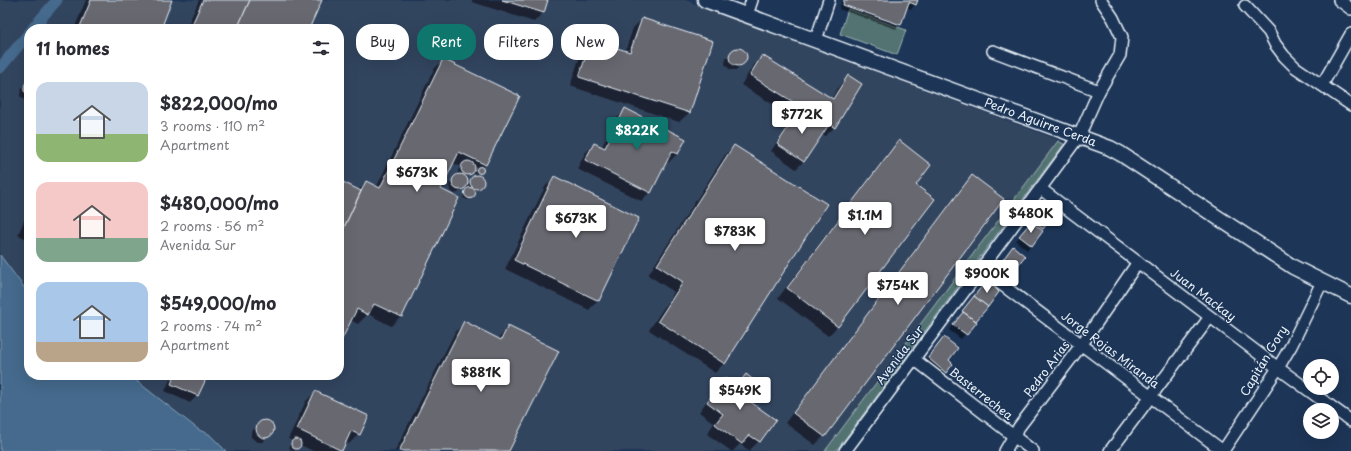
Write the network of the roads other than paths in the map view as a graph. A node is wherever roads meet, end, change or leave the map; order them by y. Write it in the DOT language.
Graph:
graph roads {
  1 [pos="705,0"];
  2 [pos="752,0"];
  3 [pos="829,0"];
  4 [pos="1101,0"];
  5 [pos="1339,0"];
  6 [pos="1245,6"];
  7 [pos="1351,9"];
  8 [pos="747,15"];
  9 [pos="1351,34"];
  10 [pos="816,40"];
  11 [pos="993,51"];
  12 [pos="1322,84"];
  13 [pos="1099,90"];
  14 [pos="1351,105"];
  15 [pos="1079,136"];
  16 [pos="1041,189"];
  17 [pos="1138,262"];
  18 [pos="982,269"];
  19 [pos="1322,282"];
  20 [pos="1351,296"];
  21 [pos="1210,317"];
  22 [pos="1082,344"];
  23 [pos="914,358"];
  24 [pos="1278,368"];
  25 [pos="1151,396"];
  26 [pos="1351,421"];
  27 [pos="1014,436"];
  28 [pos="845,451"];
  29 [pos="1005,451"];
  30 [pos="1033,451"];
  31 [pos="1110,451"];
  32 [pos="1223,451"];
  1 -- 8 [label="street, Pedro Aguirre Cerda"];
  2 -- 8 [label="street"];
  3 -- 10 [label="street"];
  4 -- 13 [label="street, Avenida Sur"];
  5 -- 7 [label="street"];
  6 -- 12 [label="street"];
  8 -- 10 [label="street, Pedro Aguirre Cerda"];
  9 -- 12 [label="street"];
  10 -- 15 [label="street, Pedro Aguirre Cerda"];
  11 -- 13 [label="street"];
  12 -- 14 [label="street"];
  13 -- 15 [label="street, Avenida Sur"];
  15 -- 16 [label="street, Avenida Sur"];
  15 -- 19 [label="street, Pedro Aguirre Cerda"];
  16 -- 17 [label="street, Juan Mackay"];
  16 -- 18 [label="street, Avenida Sur"];
  17 -- 21 [label="street, Juan Mackay"];
  17 -- 22 [label="street, Pedro Arias"];
  18 -- 22 [label="street, Jorge Rojas Miranda"];
  18 -- 23 [label="street, Avenida Sur"];
  19 -- 20 [label="street, Pedro Aguirre Cerda"];
  19 -- 24 [label="street, Capitán Gory"];
  21 -- 24 [label="street, Juan Mackay"];
  21 -- 25 [label="street"];
  22 -- 25 [label="street, Jorge Rojas Miranda"];
  22 -- 27 [label="street, Pedro Arias"];
  23 -- 27 [label="street, Basterrechea"];
  23 -- 28 [label="street, Avenida Sur"];
  24 -- 26 [label="street, Juan Mackay"];
  24 -- 32 [label="street, Capitán Gory"];
  25 -- 31 [label="street"];
  25 -- 32 [label="street, Jorge Rojas Miranda"];
  27 -- 29 [label="street, Pedro Arias"];
  27 -- 30 [label="street, Basterrechea"];
}
